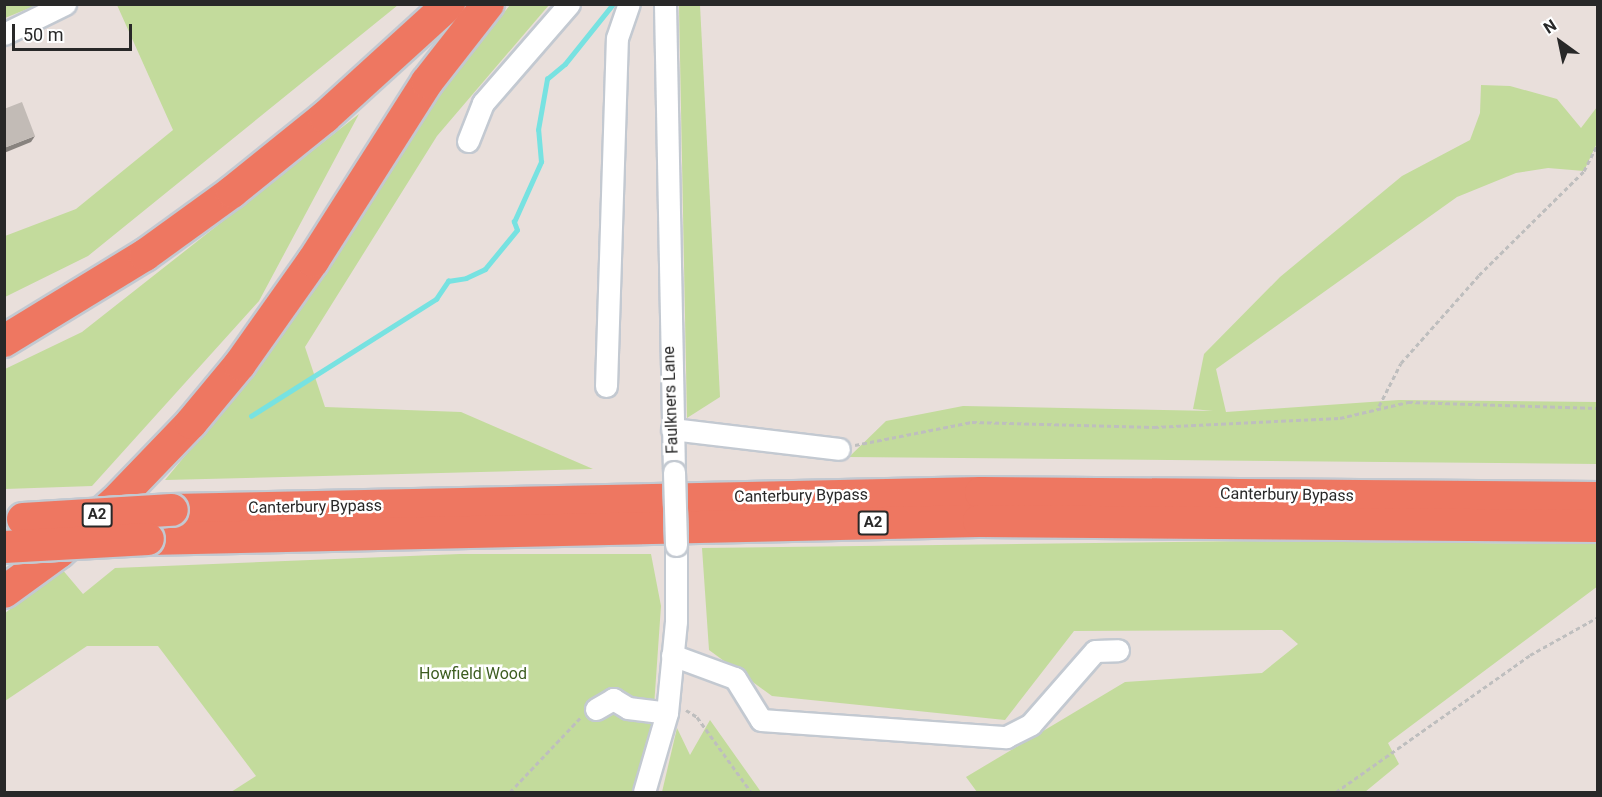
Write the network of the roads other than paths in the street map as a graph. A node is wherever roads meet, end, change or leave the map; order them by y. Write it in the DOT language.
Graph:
graph roads {
  1 [pos="65,4"];
  2 [pos="449,4"];
  3 [pos="488,4"];
  4 [pos="569,4"];
  5 [pos="628,4"];
  6 [pos="662,5"];
  7 [pos="4,33"];
  8 [pos="468,141"];
  9 [pos="4,341"];
  10 [pos="606,386"];
  11 [pos="672,429"];
  12 [pos="839,449"];
  13 [pos="1598,498"];
  14 [pos="14,519"];
  15 [pos="1598,526"];
  16 [pos="4,547"];
  17 [pos="4,592"];
  18 [pos="1118,650"];
  19 [pos="672,655"];
  20 [pos="596,709"];
  21 [pos="667,713"];
  22 [pos="644,792"];
  1 -- 7 [label="street"];
  2 -- 9 [label="highway"];
  3 -- 17 [label="highway"];
  4 -- 8 [label="street"];
  5 -- 10 [label="street"];
  6 -- 11 [label="street, Faulkners Lane"];
  11 -- 12 [label="street"];
  11 -- 19 [label="street, Faulkners Lane, bridge"];
  13 -- 14 [label="highway, Canterbury Bypass / A2, bridge"];
  15 -- 16 [label="highway, Canterbury Bypass / A2, bridge"];
  18 -- 19 [label="street"];
  19 -- 21 [label="street, Faulkners Lane"];
  20 -- 21 [label="street"];
  21 -- 22 [label="street, Faulkners Lane"];
}
